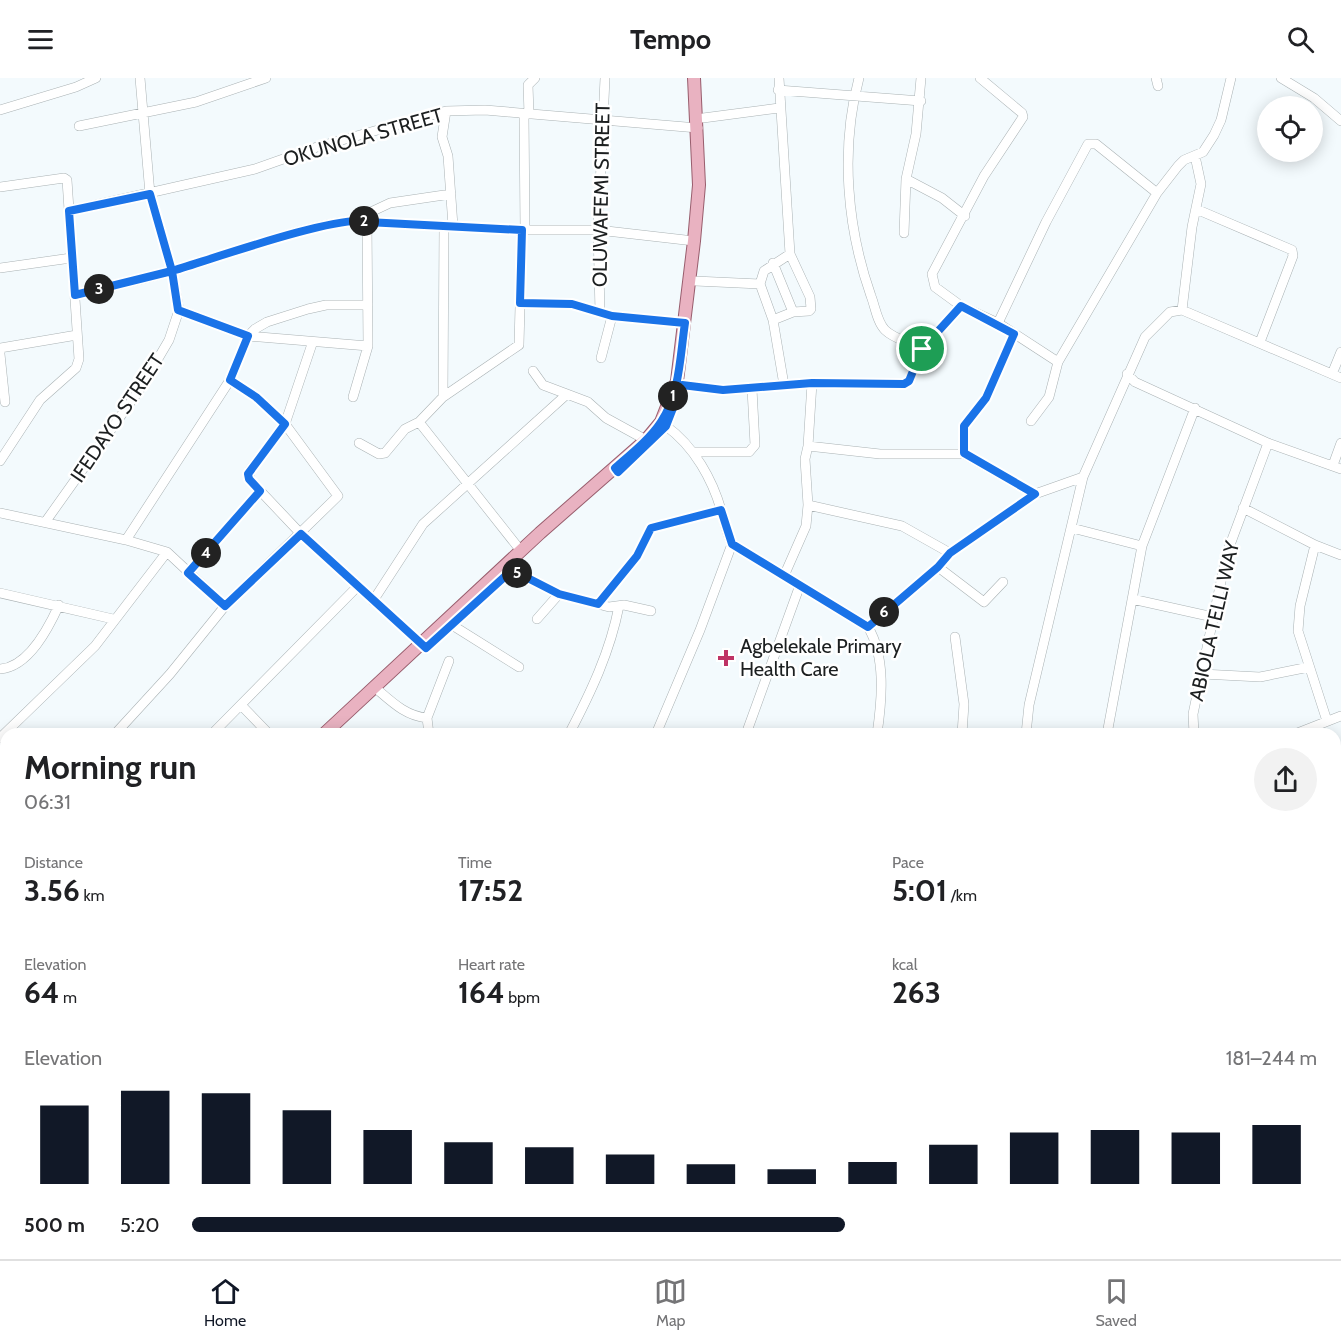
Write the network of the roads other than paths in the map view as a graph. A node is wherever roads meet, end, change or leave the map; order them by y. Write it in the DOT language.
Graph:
graph roads {
  1 [pos="96,78"];
  2 [pos="140,78"];
  3 [pos="266,78"];
  4 [pos="535,78"];
  5 [pos="605,78"];
  6 [pos="694,78"];
  7 [pos="700,78"];
  8 [pos="779,78"];
  9 [pos="859,78"];
  10 [pos="921,78"];
  11 [pos="980,78"];
  12 [pos="1231,78"];
  13 [pos="1281,78"];
  14 [pos="778,90"];
  15 [pos="855,94"];
  16 [pos="921,101"];
  17 [pos="779,108"];
  18 [pos="0,111"];
  19 [pos="446,111"];
  20 [pos="145,112"];
  21 [pos="526,114"];
  22 [pos="601,120"];
  23 [pos="1341,122"];
  24 [pos="700,123"];
  25 [pos="79,126"];
  26 [pos="1199,154"];
  27 [pos="906,179"];
  28 [pos="0,187"];
  29 [pos="1157,193"];
  30 [pos="150,194"];
  31 [pos="451,194"];
  32 [pos="1196,208"];
  33 [pos="69,211"];
  34 [pos="965,216"];
  35 [pos="362,220"];
  36 [pos="448,225"];
  37 [pos="524,230"];
  38 [pos="598,230"];
  39 [pos="904,233"];
  40 [pos="694,241"];
  41 [pos="790,254"];
  42 [pos="71,258"];
  43 [pos="773,263"];
  44 [pos="0,268"];
  45 [pos="172,271"];
  46 [pos="695,281"];
  47 [pos="760,284"];
  48 [pos="75,295"];
  49 [pos="520,303"];
  50 [pos="368,305"];
  51 [pos="961,306"];
  52 [pos="178,310"];
  53 [pos="1182,310"];
  54 [pos="600,312"];
  55 [pos="794,312"];
  56 [pos="612,316"];
  57 [pos="773,320"];
  58 [pos="685,323"];
  59 [pos="998,323"];
  60 [pos="1014,334"];
  61 [pos="77,335"];
  62 [pos="248,336"];
  63 [pos="1260,342"];
  64 [pos="312,344"];
  65 [pos="368,346"];
  66 [pos="0,348"];
  67 [pos="922,349"];
  68 [pos="1341,352"];
  69 [pos="0,354"];
  70 [pos="601,358"];
  71 [pos="1058,362"];
  72 [pos="533,371"];
  73 [pos="1127,374"];
  74 [pos="1337,376"];
  75 [pos="230,380"];
  76 [pos="812,383"];
  77 [pos="682,385"];
  78 [pos="784,385"];
  79 [pos="752,389"];
  80 [pos="567,394"];
  81 [pos="353,397"];
  82 [pos="443,398"];
  83 [pos="5,402"];
  84 [pos="1196,408"];
  85 [pos="1031,421"];
  86 [pos="418,422"];
  87 [pos="285,424"];
  88 [pos="666,426"];
  89 [pos="646,440"];
  90 [pos="359,443"];
  91 [pos="1268,443"];
  92 [pos="1341,443"];
  93 [pos="808,446"];
  94 [pos="693,452"];
  95 [pos="964,453"];
  96 [pos="0,461"];
  97 [pos="1337,467"];
  98 [pos="616,470"];
  99 [pos="1083,477"];
  100 [pos="468,486"];
  101 [pos="260,491"];
  102 [pos="1035,494"];
  103 [pos="808,505"];
  104 [pos="1243,508"];
  105 [pos="721,510"];
  106 [pos="0,513"];
  107 [pos="46,521"];
  108 [pos="1072,528"];
  109 [pos="301,534"];
  110 [pos="126,540"];
  111 [pos="732,544"];
  112 [pos="1315,545"];
  113 [pos="1142,546"];
  114 [pos="521,551"];
  115 [pos="167,552"];
  116 [pos="950,553"];
  117 [pos="1341,555"];
  118 [pos="938,567"];
  119 [pos="512,570"];
  120 [pos="188,573"];
  121 [pos="784,576"];
  122 [pos="1003,582"];
  123 [pos="800,585"];
  124 [pos="358,586"];
  125 [pos="0,593"];
  126 [pos="559,594"];
  127 [pos="1132,599"];
  128 [pos="373,601"];
  129 [pos="598,604"];
  130 [pos="59,605"];
  131 [pos="225,606"];
  132 [pos="619,606"];
  133 [pos="651,611"];
  134 [pos="1213,617"];
  135 [pos="113,619"];
  136 [pos="537,619"];
  137 [pos="452,625"];
  138 [pos="868,627"];
  139 [pos="955,637"];
  140 [pos="423,646"];
  141 [pos="449,661"];
  142 [pos="519,667"];
  143 [pos="1309,667"];
  144 [pos="0,669"];
  145 [pos="1202,674"];
  146 [pos="379,690"];
  147 [pos="242,705"];
  148 [pos="1341,716"];
  149 [pos="427,718"];
  150 [pos="1327,722"];
  151 [pos="11,728"];
  152 [pos="120,728"];
  153 [pos="218,728"];
  154 [pos="263,728"];
  155 [pos="331,728"];
  156 [pos="340,728"];
  157 [pos="428,728"];
  158 [pos="572,728"];
  159 [pos="659,728"];
  160 [pos="748,728"];
  161 [pos="878,728"];
  162 [pos="962,728"];
  163 [pos="1027,728"];
  164 [pos="1108,728"];
  165 [pos="1194,728"];
  166 [pos="1311,728"];
  1 -- 18 [label="street"];
  2 -- 20 [label="street"];
  3 -- 20 [label="street"];
  4 -- 21 [label="street"];
  5 -- 22 [label="street, OLUWAFEMI STREET"];
  6 -- 24 [label="main road"];
  7 -- 24 [label="main road"];
  8 -- 14 [label="street"];
  9 -- 15 [label="street"];
  10 -- 16 [label="street"];
  11 -- 34 [label="street"];
  12 -- 26 [label="street"];
  13 -- 23 [label="street"];
  14 -- 15 [label="street"];
  14 -- 17 [label="street"];
  15 -- 16 [label="street"];
  15 -- 67 [label="street"];
  16 -- 27 [label="street"];
  17 -- 24 [label="street, OKUNOLA STREET"];
  17 -- 41 [label="street"];
  19 -- 21 [label="street, OKUNOLA STREET"];
  19 -- 30 [label="street, OKUNOLA STREET"];
  19 -- 31 [label="street"];
  20 -- 25 [label="street"];
  20 -- 30 [label="street"];
  21 -- 22 [label="street, OKUNOLA STREET"];
  21 -- 37 [label="street"];
  22 -- 24 [label="street, OKUNOLA STREET"];
  22 -- 38 [label="street, OLUWAFEMI STREET"];
  24 -- 40 [label="main road"];
  24 -- 46 [label="main road"];
  26 -- 29 [label="street"];
  26 -- 32 [label="street"];
  27 -- 34 [label="street"];
  27 -- 39 [label="street"];
  28 -- 33 [label="street"];
  29 -- 59 [label="street"];
  29 -- 71 [label="street"];
  30 -- 33 [label="street, OKUNOLA STREET"];
  30 -- 45 [label="street"];
  31 -- 35 [label="street"];
  31 -- 36 [label="street"];
  32 -- 53 [label="street"];
  32 -- 63 [label="street"];
  33 -- 42 [label="street"];
  34 -- 51 [label="street"];
  35 -- 36 [label="street"];
  35 -- 45 [label="street"];
  35 -- 50 [label="street"];
  36 -- 37 [label="street"];
  36 -- 82 [label="street"];
  37 -- 38 [label="street"];
  37 -- 49 [label="street"];
  38 -- 40 [label="street"];
  38 -- 54 [label="street, OLUWAFEMI STREET"];
  40 -- 58 [label="main road"];
  41 -- 43 [label="street"];
  41 -- 55 [label="street"];
  42 -- 44 [label="street"];
  42 -- 48 [label="street"];
  43 -- 47 [label="street"];
  43 -- 55 [label="street"];
  45 -- 48 [label="street"];
  45 -- 52 [label="street"];
  46 -- 47 [label="street"];
  46 -- 77 [label="main road"];
  47 -- 57 [label="street"];
  48 -- 61 [label="street"];
  49 -- 54 [label="street"];
  49 -- 82 [label="street"];
  50 -- 62 [label="street"];
  50 -- 65 [label="street"];
  51 -- 59 [label="street"];
  51 -- 67 [label="street"];
  52 -- 62 [label="street"];
  52 -- 107 [label="street, IFEDAYO STREET"];
  53 -- 63 [label="street"];
  53 -- 73 [label="street"];
  54 -- 56 [label="street"];
  55 -- 57 [label="street"];
  56 -- 58 [label="street"];
  56 -- 70 [label="street"];
  57 -- 78 [label="street"];
  58 -- 89 [label="main road"];
  59 -- 60 [label="street"];
  60 -- 71 [label="street"];
  60 -- 95 [label="street"];
  61 -- 66 [label="street"];
  61 -- 96 [label="street"];
  62 -- 64 [label="street"];
  62 -- 75 [label="street"];
  63 -- 74 [label="street"];
  64 -- 65 [label="street"];
  64 -- 87 [label="street"];
  65 -- 81 [label="street"];
  67 -- 76 [label="street"];
  68 -- 74 [label="street"];
  69 -- 83 [label="street"];
  71 -- 85 [label="street"];
  72 -- 80 [label="street"];
  73 -- 84 [label="street"];
  73 -- 99 [label="street"];
  75 -- 87 [label="street"];
  75 -- 110 [label="street"];
  76 -- 78 [label="street"];
  76 -- 93 [label="street"];
  77 -- 79 [label="street"];
  77 -- 88 [label="main road"];
  78 -- 79 [label="street"];
  79 -- 94 [label="street"];
  80 -- 89 [label="street"];
  80 -- 100 [label="street"];
  82 -- 86 [label="street"];
  84 -- 91 [label="street"];
  84 -- 113 [label="street"];
  86 -- 90 [label="street"];
  86 -- 100 [label="street"];
  87 -- 101 [label="street"];
  87 -- 109 [label="street"];
  88 -- 94 [label="street"];
  88 -- 98 [label="main road"];
  89 -- 98 [label="main road"];
  91 -- 97 [label="street"];
  91 -- 104 [label="street, ABIOLA TELLI WAY"];
  92 -- 97 [label="street"];
  93 -- 95 [label="street"];
  93 -- 103 [label="street"];
  94 -- 105 [label="street"];
  95 -- 102 [label="street"];
  98 -- 114 [label="main road"];
  98 -- 119 [label="main road"];
  99 -- 102 [label="street"];
  99 -- 108 [label="street"];
  100 -- 114 [label="street"];
  100 -- 128 [label="street"];
  101 -- 109 [label="street"];
  101 -- 120 [label="street"];
  102 -- 116 [label="street"];
  103 -- 116 [label="street"];
  103 -- 121 [label="street"];
  104 -- 112 [label="street"];
  104 -- 134 [label="street, ABIOLA TELLI WAY"];
  105 -- 111 [label="street"];
  105 -- 129 [label="street"];
  106 -- 107 [label="street"];
  107 -- 110 [label="street"];
  108 -- 113 [label="street"];
  108 -- 163 [label="street"];
  109 -- 124 [label="street"];
  109 -- 131 [label="street"];
  110 -- 115 [label="street"];
  111 -- 121 [label="street"];
  111 -- 159 [label="street"];
  112 -- 117 [label="street"];
  112 -- 143 [label="street"];
  113 -- 127 [label="street"];
  114 -- 140 [label="main road"];
  115 -- 120 [label="street"];
  115 -- 135 [label="street"];
  116 -- 118 [label="street"];
  118 -- 122 [label="street"];
  118 -- 138 [label="street"];
  119 -- 126 [label="street"];
  119 -- 137 [label="main road"];
  120 -- 131 [label="street"];
  121 -- 123 [label="street"];
  123 -- 138 [label="street"];
  123 -- 160 [label="street"];
  124 -- 128 [label="street"];
  124 -- 147 [label="street"];
  125 -- 130 [label="street"];
  126 -- 129 [label="street"];
  126 -- 136 [label="street"];
  127 -- 134 [label="street"];
  127 -- 164 [label="street"];
  128 -- 140 [label="street"];
  129 -- 132 [label="street"];
  130 -- 135 [label="street"];
  130 -- 144 [label="street"];
  131 -- 152 [label="street"];
  132 -- 133 [label="street"];
  132 -- 158 [label="street"];
  134 -- 145 [label="street, ABIOLA TELLI WAY"];
  135 -- 151 [label="street"];
  137 -- 140 [label="main road"];
  137 -- 142 [label="street"];
  138 -- 161 [label="street"];
  139 -- 162 [label="street"];
  140 -- 146 [label="main road"];
  140 -- 155 [label="main road"];
  141 -- 149 [label="street"];
  143 -- 145 [label="street"];
  143 -- 150 [label="street"];
  145 -- 165 [label="street, ABIOLA TELLI WAY"];
  146 -- 149 [label="street"];
  146 -- 156 [label="main road"];
  147 -- 153 [label="street"];
  147 -- 154 [label="street"];
  148 -- 150 [label="street"];
  149 -- 157 [label="street"];
  150 -- 166 [label="street"];
}
